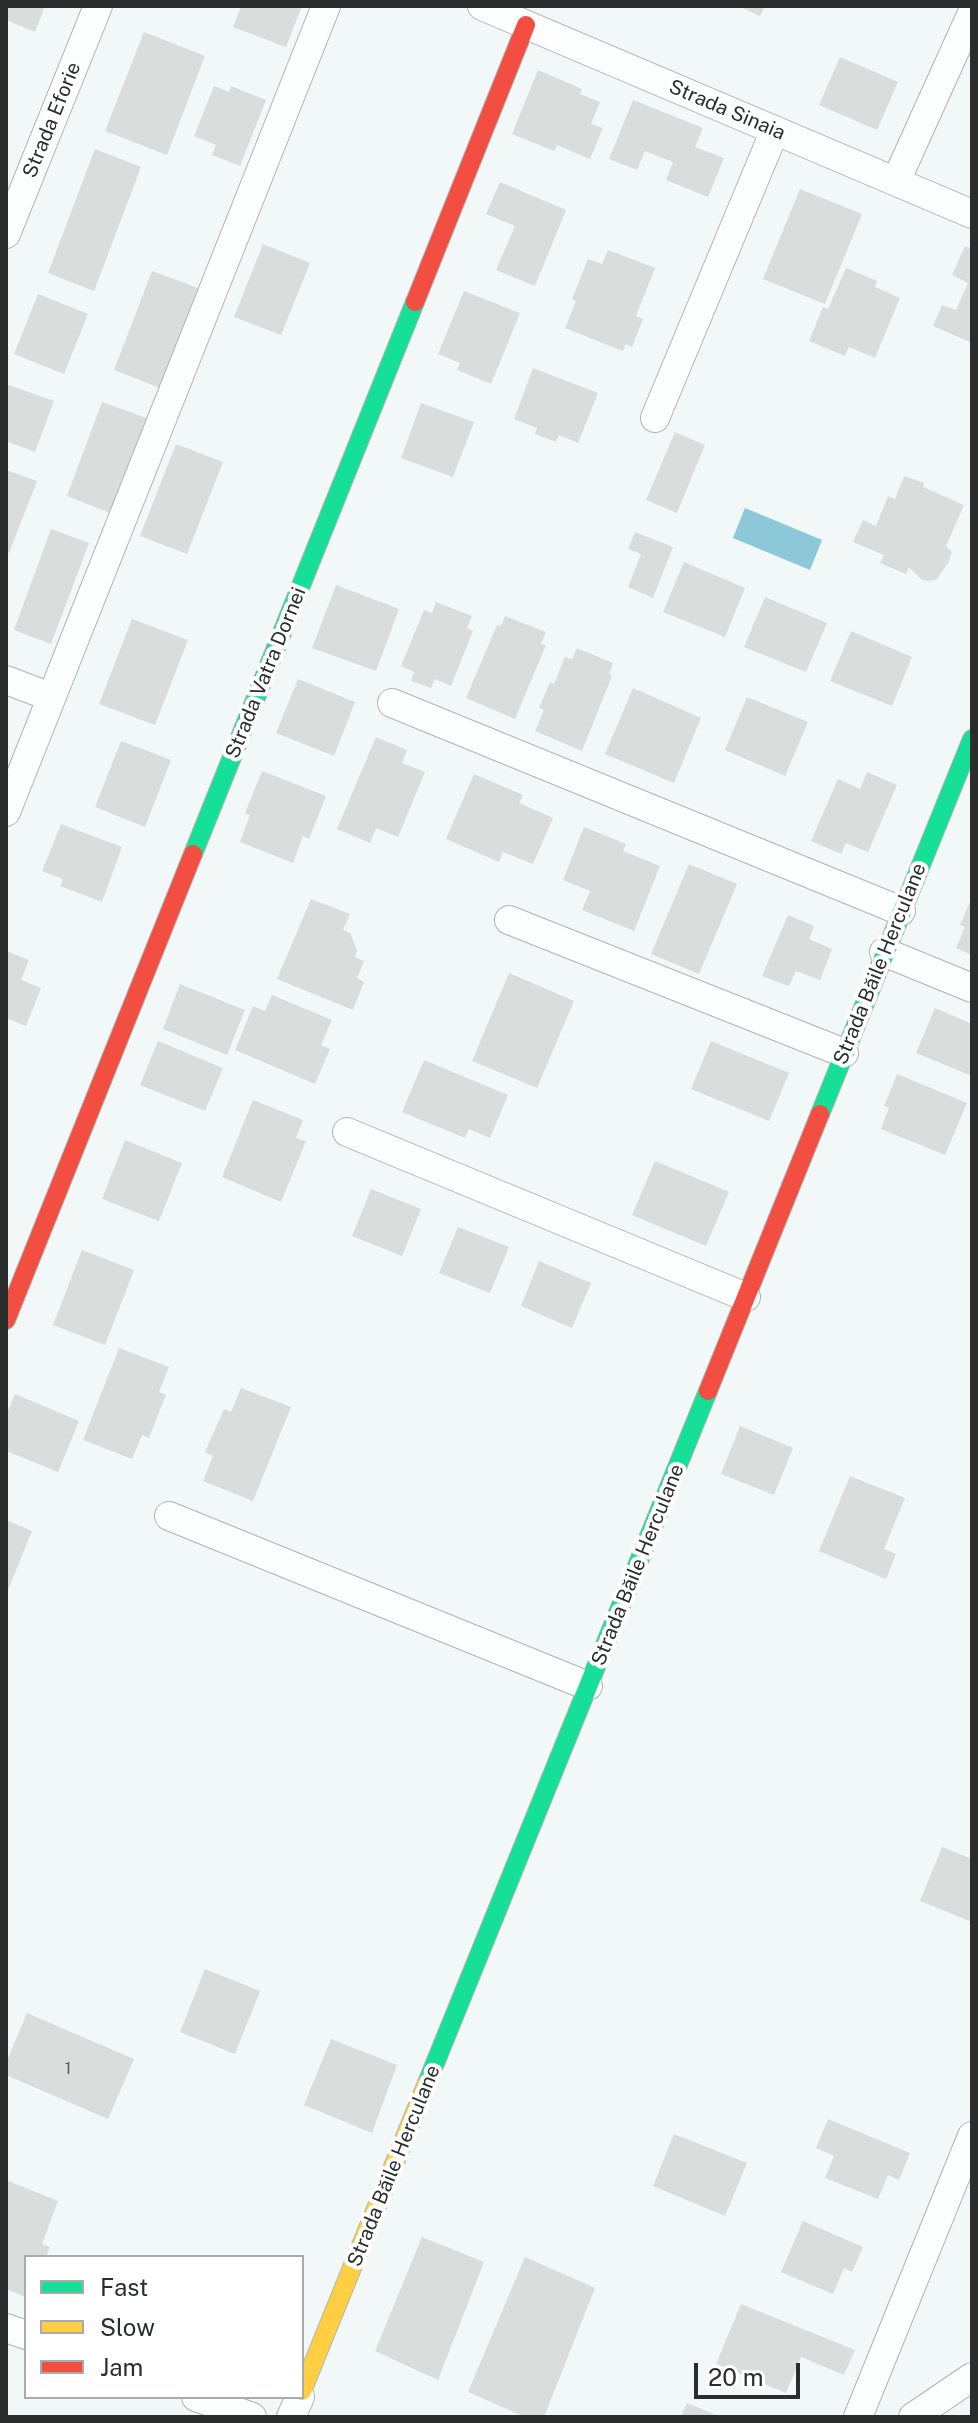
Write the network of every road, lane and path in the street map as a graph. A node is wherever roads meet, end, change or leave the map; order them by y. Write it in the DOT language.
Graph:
graph roads {
  1 [pos="98,6"];
  2 [pos="326,6"];
  3 [pos="484,6"];
  4 [pos="972,13"];
  5 [pos="526,25"];
  6 [pos="775,130"];
  7 [pos="896,181"];
  8 [pos="972,214"];
  9 [pos="6,234"];
  10 [pos="655,418"];
  11 [pos="6,680"];
  12 [pos="51,697"];
  13 [pos="392,703"];
  14 [pos="972,739"];
  15 [pos="6,812"];
  16 [pos="901,911"];
  17 [pos="509,920"];
  18 [pos="884,952"];
  19 [pos="972,988"];
  20 [pos="844,1053"];
  21 [pos="347,1132"];
  22 [pos="746,1297"];
  23 [pos="6,1320"];
  24 [pos="169,1516"];
  25 [pos="588,1686"];
  26 [pos="972,2136"];
  27 [pos="972,2377"];
  28 [pos="304,2386"];
  29 [pos="202,2399"];
  30 [pos="252,2417"];
  31 [pos="858,2417"];
  32 [pos="913,2417"];
  1 -- 9 [label="street, Strada Eforie"];
  2 -- 12 [label="street"];
  3 -- 5 [label="street, Strada Sinaia"];
  4 -- 7 [label="street"];
  5 -- 6 [label="street, Strada Sinaia"];
  5 -- 23 [label="street, Strada Vatra Dornei"];
  6 -- 7 [label="street, Strada Sinaia"];
  6 -- 10 [label="street"];
  7 -- 8 [label="street, Strada Sinaia"];
  11 -- 12 [label="street"];
  12 -- 15 [label="street"];
  13 -- 16 [label="street"];
  14 -- 16 [label="street, Strada Băile Herculane"];
  16 -- 18 [label="street, Strada Băile Herculane"];
  17 -- 20 [label="street"];
  18 -- 19 [label="street"];
  18 -- 20 [label="street, Strada Băile Herculane"];
  20 -- 22 [label="street, Strada Băile Herculane"];
  21 -- 22 [label="street"];
  22 -- 25 [label="street, Strada Băile Herculane"];
  24 -- 25 [label="street"];
  25 -- 28 [label="street, Strada Băile Herculane"];
  26 -- 31 [label="street"];
  27 -- 32 [label="street"];
  29 -- 30 [label="street"];
}
